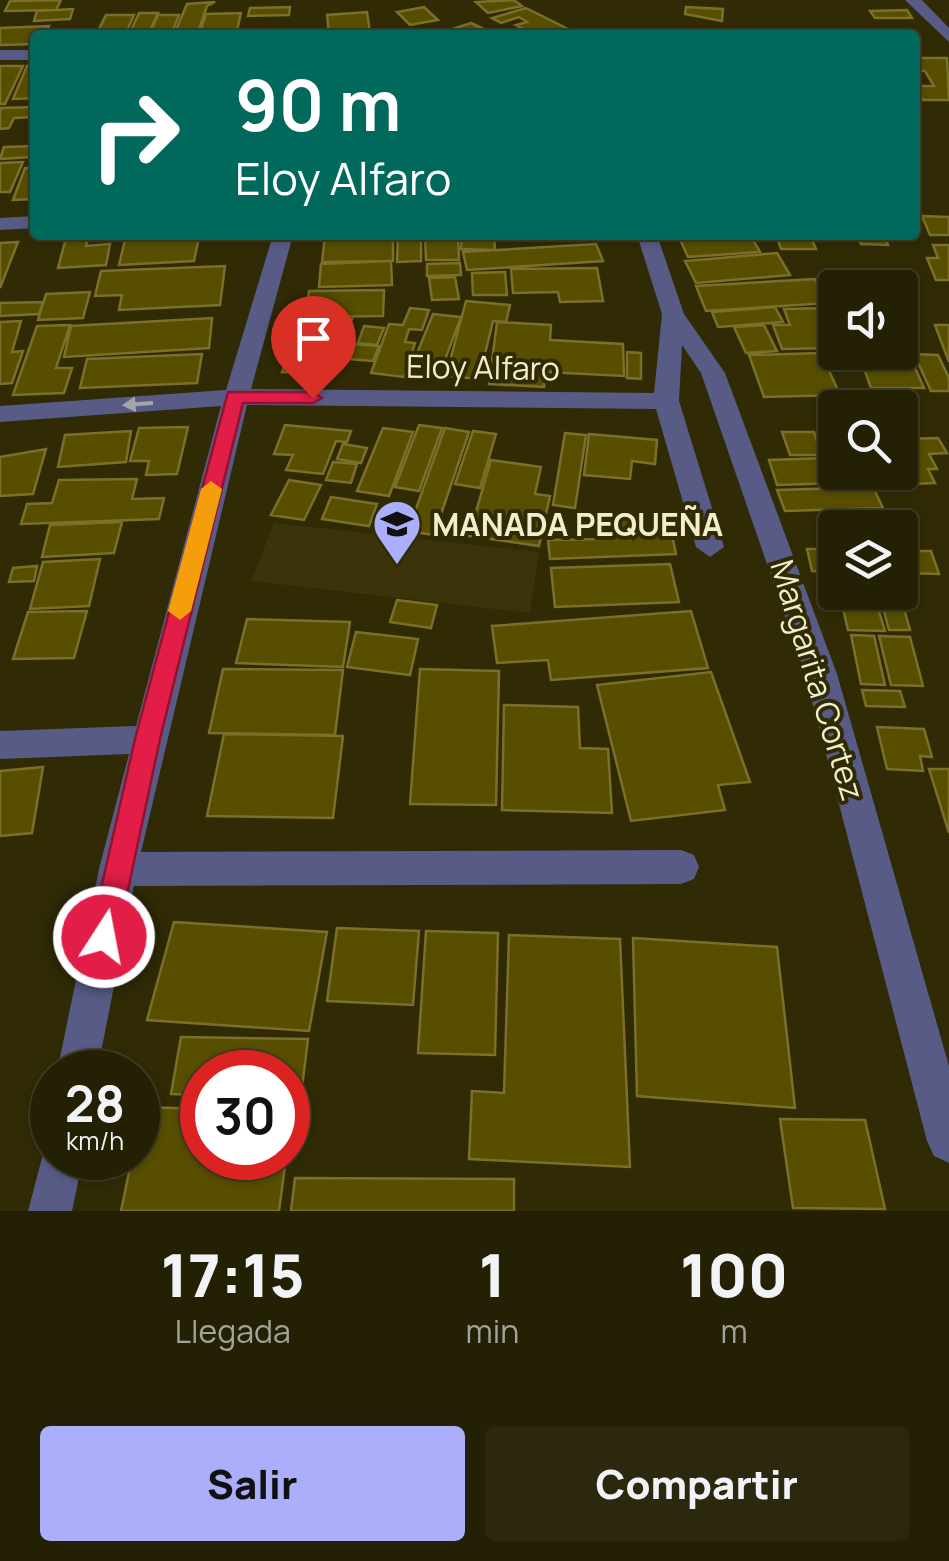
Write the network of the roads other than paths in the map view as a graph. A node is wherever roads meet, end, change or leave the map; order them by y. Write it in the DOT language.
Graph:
graph roads {
  1 [pos="914,0"];
  2 [pos="949,37"];
  3 [pos="30,54"];
  4 [pos="0,56"];
  5 [pos="30,222"];
  6 [pos="0,224"];
  7 [pos="282,240"];
  8 [pos="649,240"];
  9 [pos="673,314"];
  10 [pos="235,396"];
  11 [pos="666,402"];
  12 [pos="0,414"];
  13 [pos="710,546"];
  14 [pos="148,739"];
  15 [pos="0,746"];
  16 [pos="680,867"];
  17 [pos="117,869"];
  18 [pos="82,1050"];
  19 [pos="949,1142"];
  20 [pos="56,1180"];
  21 [pos="50,1211"];
  1 -- 2 [label="street"];
  3 -- 4 [label="street"];
  5 -- 6 [label="street"];
  7 -- 10 [label="street"];
  8 -- 9 [label="street, Margarita Cortez"];
  9 -- 11 [label="street"];
  9 -- 19 [label="street, Margarita Cortez"];
  10 -- 11 [label="street, Eloy Alfaro"];
  10 -- 12 [label="street, Eloy Alfaro, one-way"];
  10 -- 14 [label="street"];
  11 -- 13 [label="street"];
  14 -- 15 [label="street"];
  14 -- 17 [label="street"];
  16 -- 17 [label="street"];
  17 -- 18 [label="street"];
  20 -- 21 [label="street"];
}
